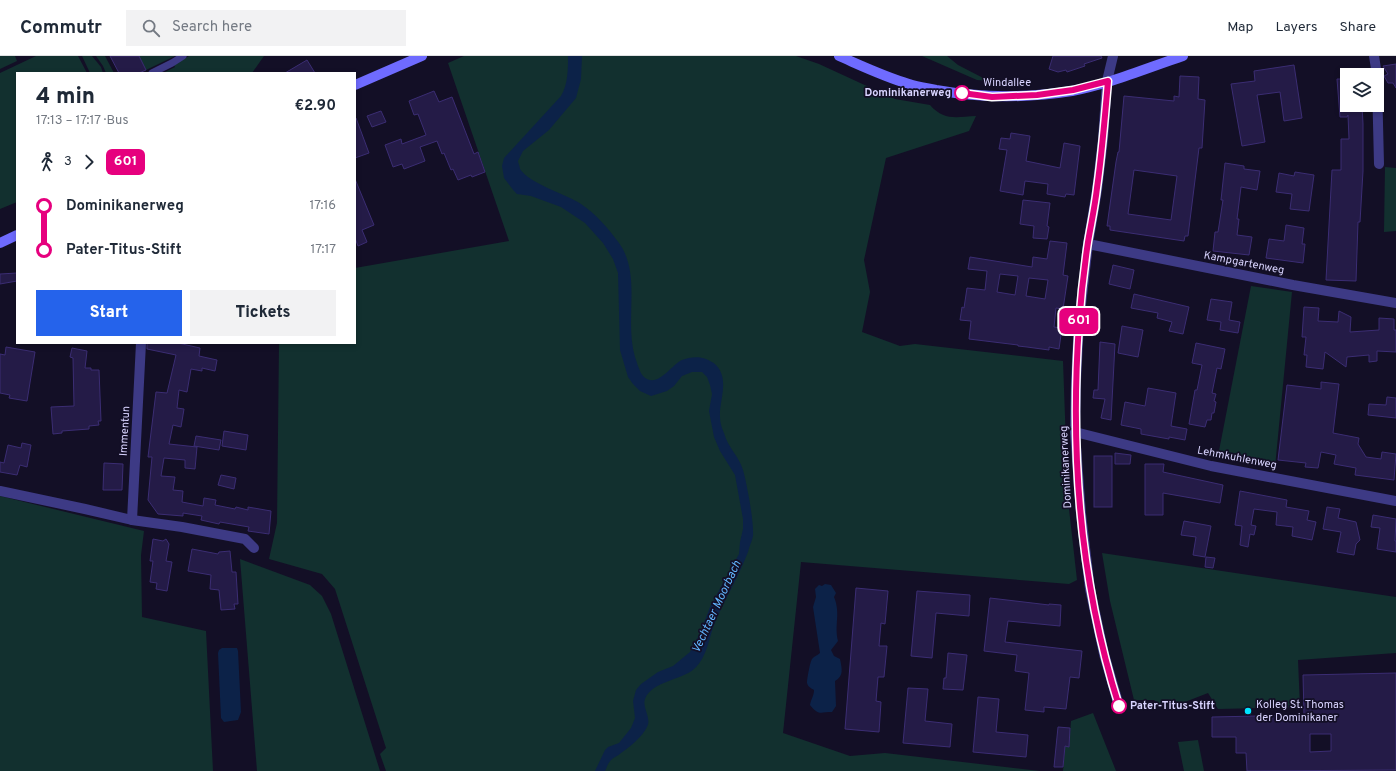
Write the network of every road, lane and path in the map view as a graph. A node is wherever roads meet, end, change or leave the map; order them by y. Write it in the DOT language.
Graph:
graph roads {
  1 [pos="183,56"];
  2 [pos="422,56"];
  3 [pos="839,56"];
  4 [pos="1114,56"];
  5 [pos="1183,56"];
  6 [pos="1374,56"];
  7 [pos="1376,68"];
  8 [pos="154,72"];
  9 [pos="1108,81"];
  10 [pos="356,85"];
  11 [pos="1377,112"];
  12 [pos="1378,164"];
  13 [pos="16,235"];
  14 [pos="0,243"];
  15 [pos="1088,244"];
  16 [pos="1396,303"];
  17 [pos="141,344"];
  18 [pos="1075,432"];
  19 [pos="0,492"];
  20 [pos="1396,501"];
  21 [pos="132,520"];
  22 [pos="254,548"];
  23 [pos="1119,706"];
  1 -- 8 [label="lane"];
  2 -- 10 [label="main road"];
  3 -- 9 [label="main road, Windallee"];
  4 -- 9 [label="street, Dominikanerweg"];
  5 -- 9 [label="main road, Windallee"];
  6 -- 7 [label="street"];
  9 -- 15 [label="street, Dominikanerweg"];
  11 -- 12 [label="street"];
  13 -- 14 [label="main road"];
  15 -- 16 [label="street, Kampgartenweg"];
  15 -- 18 [label="street, Dominikanerweg"];
  17 -- 21 [label="street, Immentun"];
  18 -- 20 [label="street, Lehmkuhlenweg"];
  18 -- 23 [label="street, Dominikanerweg"];
  19 -- 21 [label="street"];
  21 -- 22 [label="street"];
}
